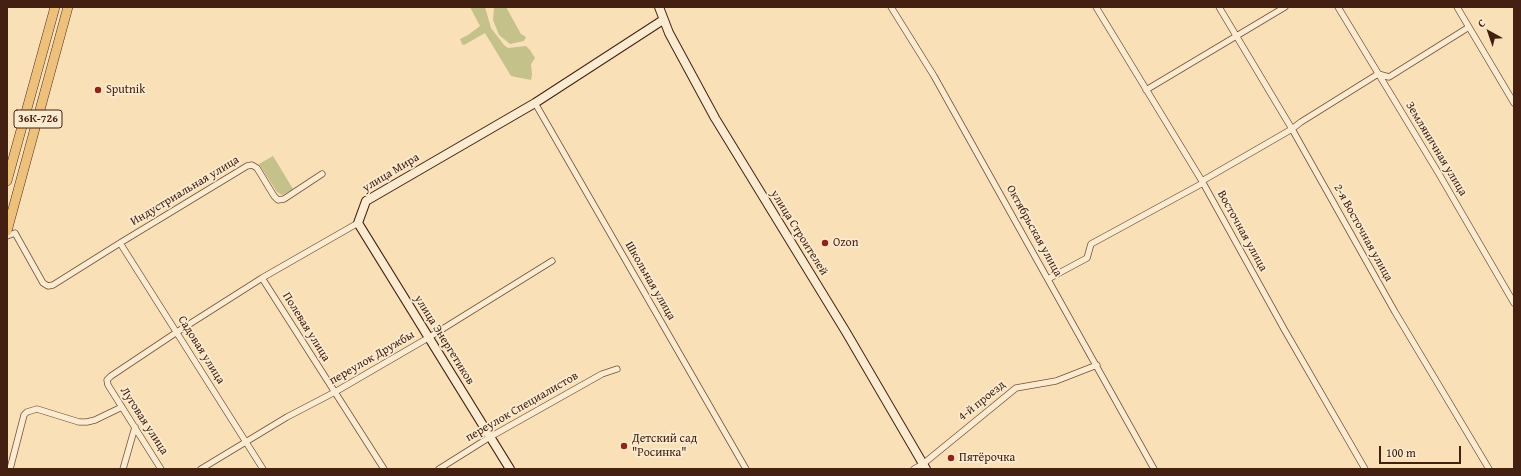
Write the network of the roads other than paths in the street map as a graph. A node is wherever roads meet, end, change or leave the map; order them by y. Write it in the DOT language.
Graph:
graph roads {
  1 [pos="55,7"];
  2 [pos="68,7"];
  3 [pos="659,7"];
  4 [pos="890,7"];
  5 [pos="1096,7"];
  6 [pos="1219,7"];
  7 [pos="1284,7"];
  8 [pos="1338,7"];
  9 [pos="1457,7"];
  10 [pos="663,20"];
  11 [pos="1469,27"];
  12 [pos="1237,36"];
  13 [pos="1378,74"];
  14 [pos="1146,90"];
  15 [pos="535,102"];
  16 [pos="1514,103"];
  17 [pos="1292,129"];
  18 [pos="322,174"];
  19 [pos="7,181"];
  20 [pos="1202,182"];
  21 [pos="358,223"];
  22 [pos="7,231"];
  23 [pos="7,236"];
  24 [pos="120,243"];
  25 [pos="552,260"];
  26 [pos="262,278"];
  27 [pos="1048,279"];
  28 [pos="1514,303"];
  29 [pos="177,332"];
  30 [pos="428,338"];
  31 [pos="1097,365"];
  32 [pos="618,369"];
  33 [pos="334,392"];
  34 [pos="122,407"];
  35 [pos="135,427"];
  36 [pos="490,437"];
  37 [pos="246,442"];
  38 [pos="925,466"];
  39 [pos="10,469"];
  40 [pos="123,469"];
  41 [pos="161,469"];
  42 [pos="201,469"];
  43 [pos="263,469"];
  44 [pos="384,469"];
  45 [pos="439,469"];
  46 [pos="510,469"];
  47 [pos="746,469"];
  48 [pos="914,469"];
  49 [pos="1154,469"];
  50 [pos="1365,469"];
  51 [pos="1489,469"];
  1 -- 19 [label="main road, 36К-726"];
  2 -- 22 [label="main road, 36К-726"];
  3 -- 10 [label="street, улица Строителей"];
  4 -- 27 [label="street, Октябрьская улица"];
  5 -- 14 [label="street, Восточная улица"];
  6 -- 12 [label="street, 2-я Восточная улица"];
  7 -- 12 [label="street"];
  8 -- 13 [label="street, Земляничная улица"];
  9 -- 11 [label="street"];
  10 -- 15 [label="street, улица Мира"];
  10 -- 38 [label="street, улица Строителей"];
  11 -- 13 [label="street"];
  11 -- 16 [label="street"];
  12 -- 14 [label="street"];
  12 -- 17 [label="street, 2-я Восточная улица"];
  13 -- 17 [label="street"];
  13 -- 28 [label="street, Земляничная улица"];
  14 -- 20 [label="street, Восточная улица"];
  15 -- 21 [label="street, улица Мира"];
  15 -- 47 [label="street, Школьная улица"];
  17 -- 20 [label="street"];
  17 -- 51 [label="street, 2-я Восточная улица"];
  18 -- 24 [label="street, Индустриальная улица"];
  20 -- 27 [label="street"];
  20 -- 50 [label="street, Восточная улица"];
  21 -- 26 [label="street"];
  21 -- 30 [label="street, улица Энергетиков"];
  23 -- 24 [label="street, Индустриальная улица"];
  24 -- 29 [label="street, Садовая улица"];
  25 -- 30 [label="street, переулок Дружбы"];
  26 -- 29 [label="street"];
  26 -- 33 [label="street, Полевая улица"];
  27 -- 31 [label="street, Октябрьская улица"];
  29 -- 34 [label="street, Луговая улица"];
  29 -- 37 [label="street, Садовая улица"];
  30 -- 33 [label="street, переулок Дружбы"];
  30 -- 36 [label="street, улица Энергетиков"];
  31 -- 38 [label="street, 4-й проезд"];
  31 -- 49 [label="street, Октябрьская улица"];
  32 -- 36 [label="street, переулок Специалистов"];
  33 -- 37 [label="street, переулок Дружбы"];
  33 -- 44 [label="street, Полевая улица"];
  34 -- 35 [label="street, Луговая улица"];
  34 -- 39 [label="street"];
  35 -- 40 [label="street"];
  35 -- 41 [label="street, Луговая улица"];
  36 -- 45 [label="street, переулок Специалистов"];
  36 -- 46 [label="street, улица Энергетиков"];
  37 -- 42 [label="street, переулок Дружбы"];
  37 -- 43 [label="street, Садовая улица"];
  38 -- 48 [label="street, 4-й проезд"];
}
